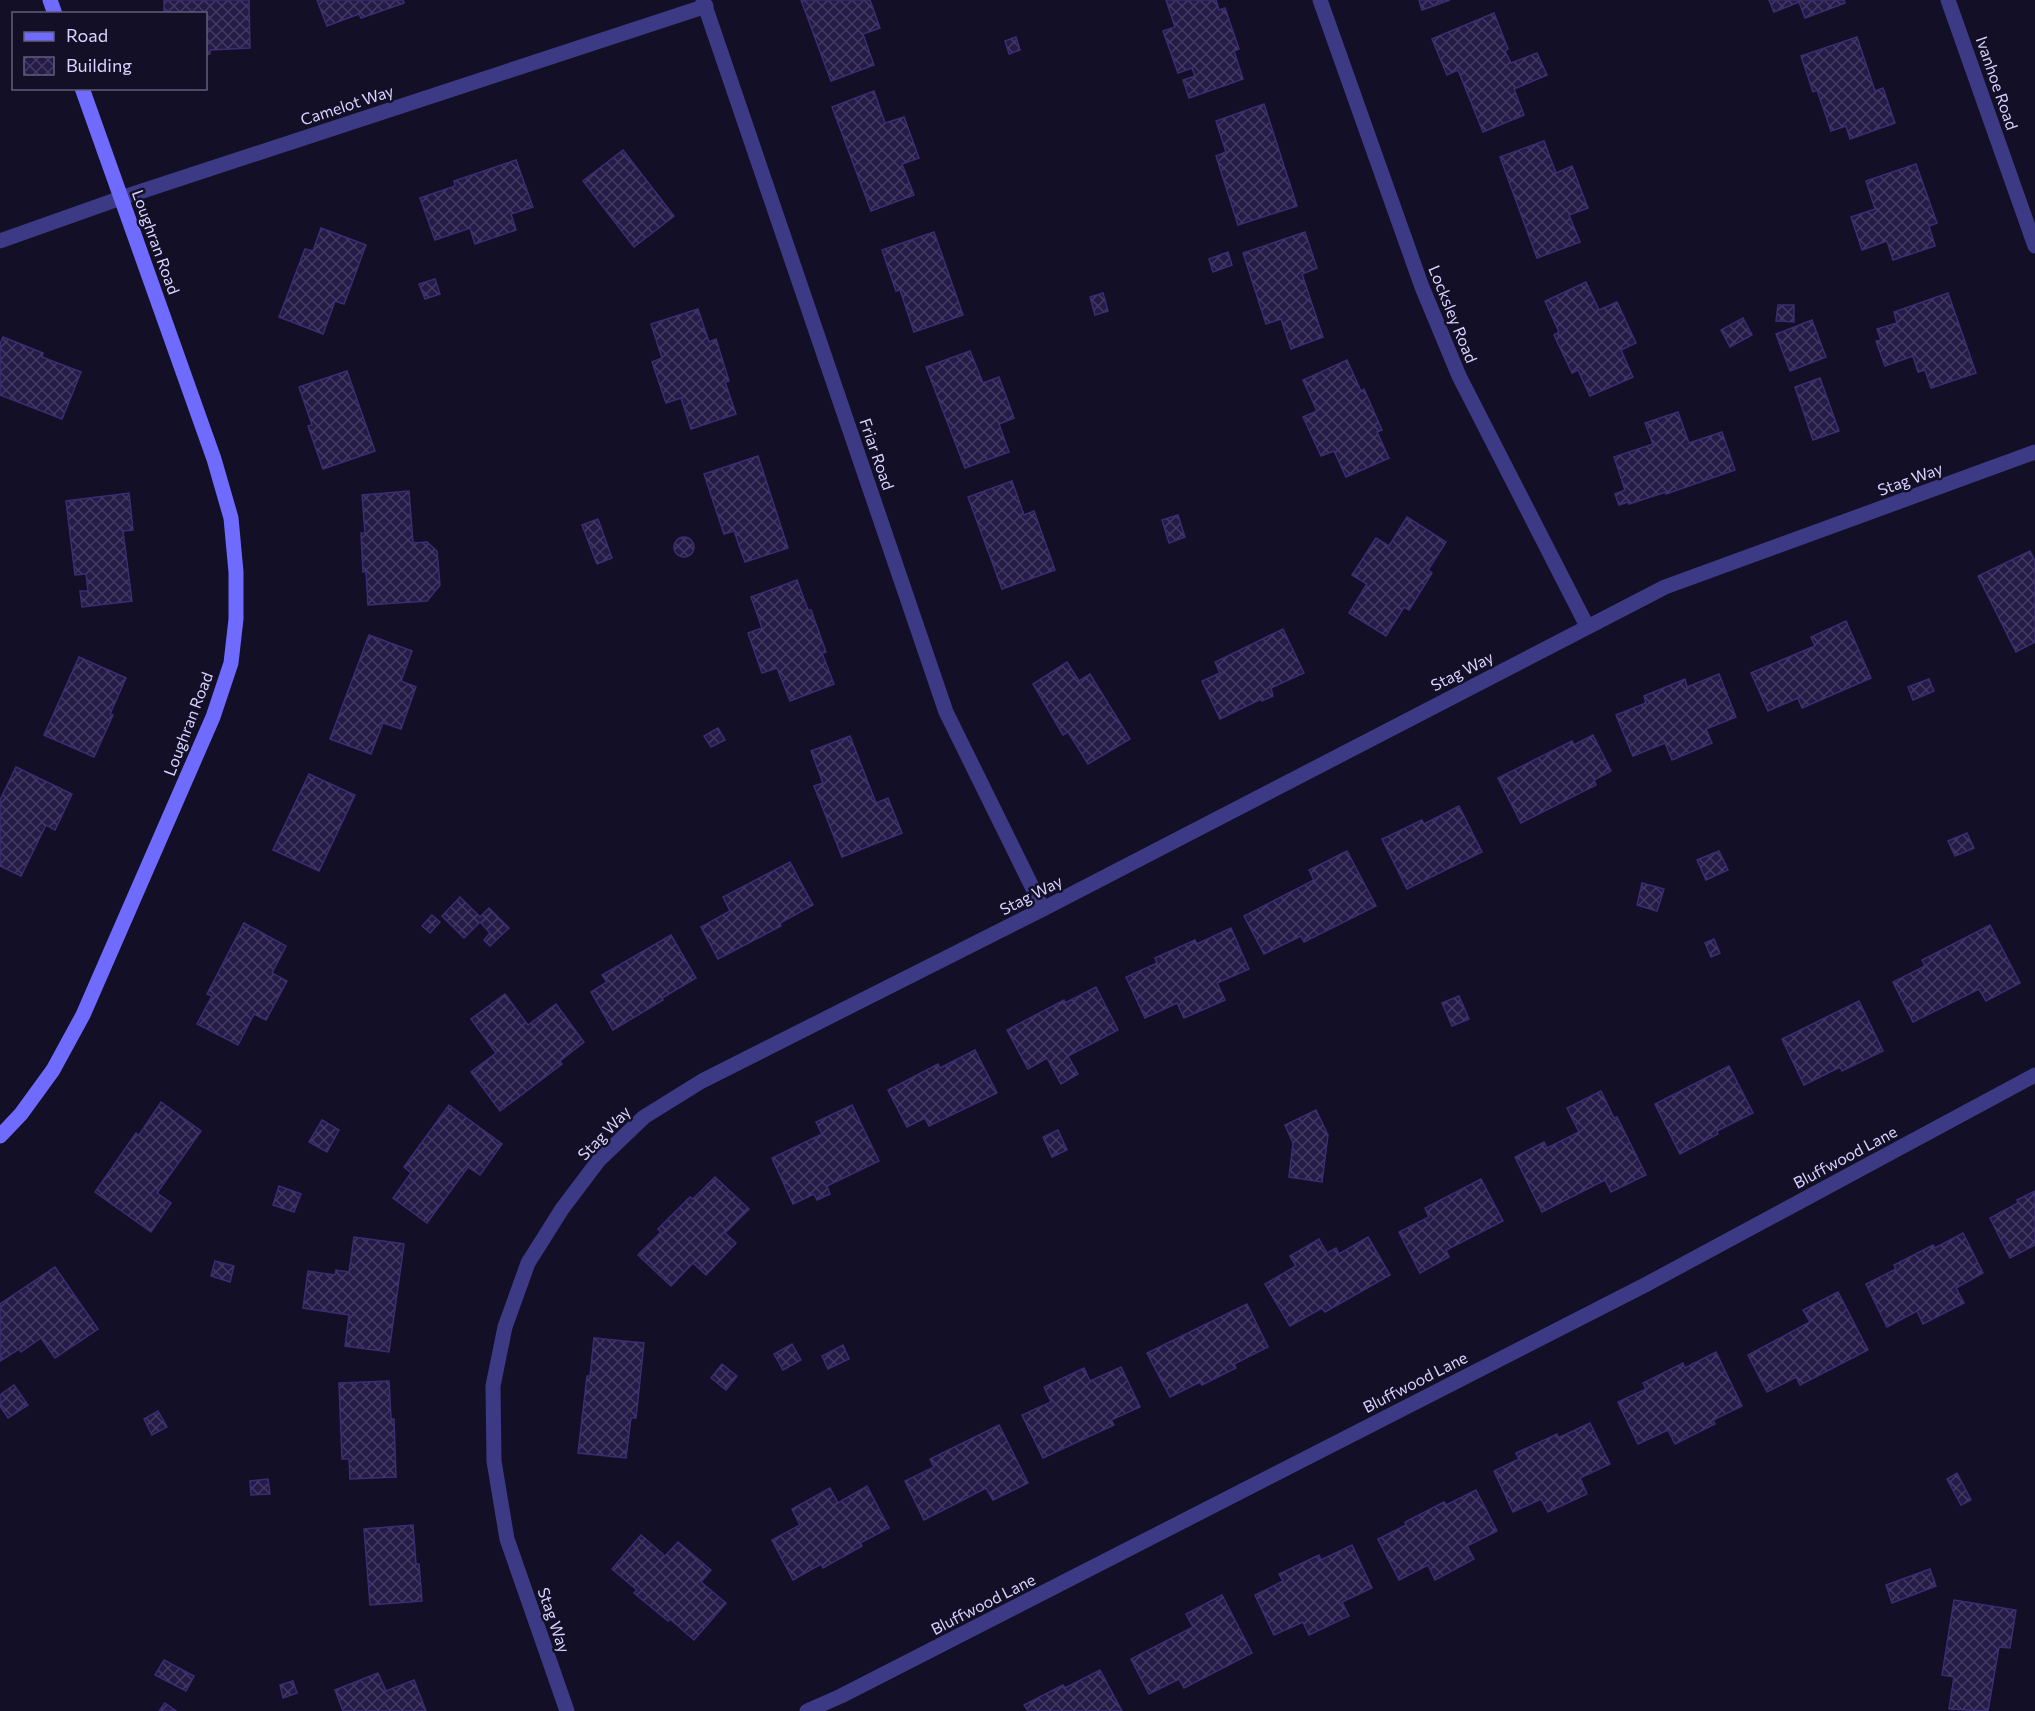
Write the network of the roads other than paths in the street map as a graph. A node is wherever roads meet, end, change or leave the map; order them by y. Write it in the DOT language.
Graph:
graph roads {
  1 [pos="1320,0"];
  2 [pos="1948,0"];
  3 [pos="704,3"];
  4 [pos="83,90"];
  5 [pos="121,198"];
  6 [pos="0,241"];
  7 [pos="2035,246"];
  8 [pos="2035,452"];
  9 [pos="1587,626"];
  10 [pos="1043,909"];
  11 [pos="2035,1075"];
  12 [pos="0,1137"];
  13 [pos="567,1711"];
  14 [pos="807,1711"];
  1 -- 9 [label="street, Locksley Road"];
  2 -- 7 [label="street, Ivanhoe Road"];
  3 -- 5 [label="street, Camelot Way"];
  3 -- 10 [label="street, Friar Road"];
  4 -- 5 [label="street, Loughran Road"];
  5 -- 6 [label="street, Camelot Way"];
  5 -- 12 [label="street, Loughran Road"];
  8 -- 9 [label="street, Stag Way"];
  9 -- 10 [label="street, Stag Way"];
  10 -- 13 [label="street, Stag Way"];
  11 -- 14 [label="street, Bluffwood Lane"];
}
